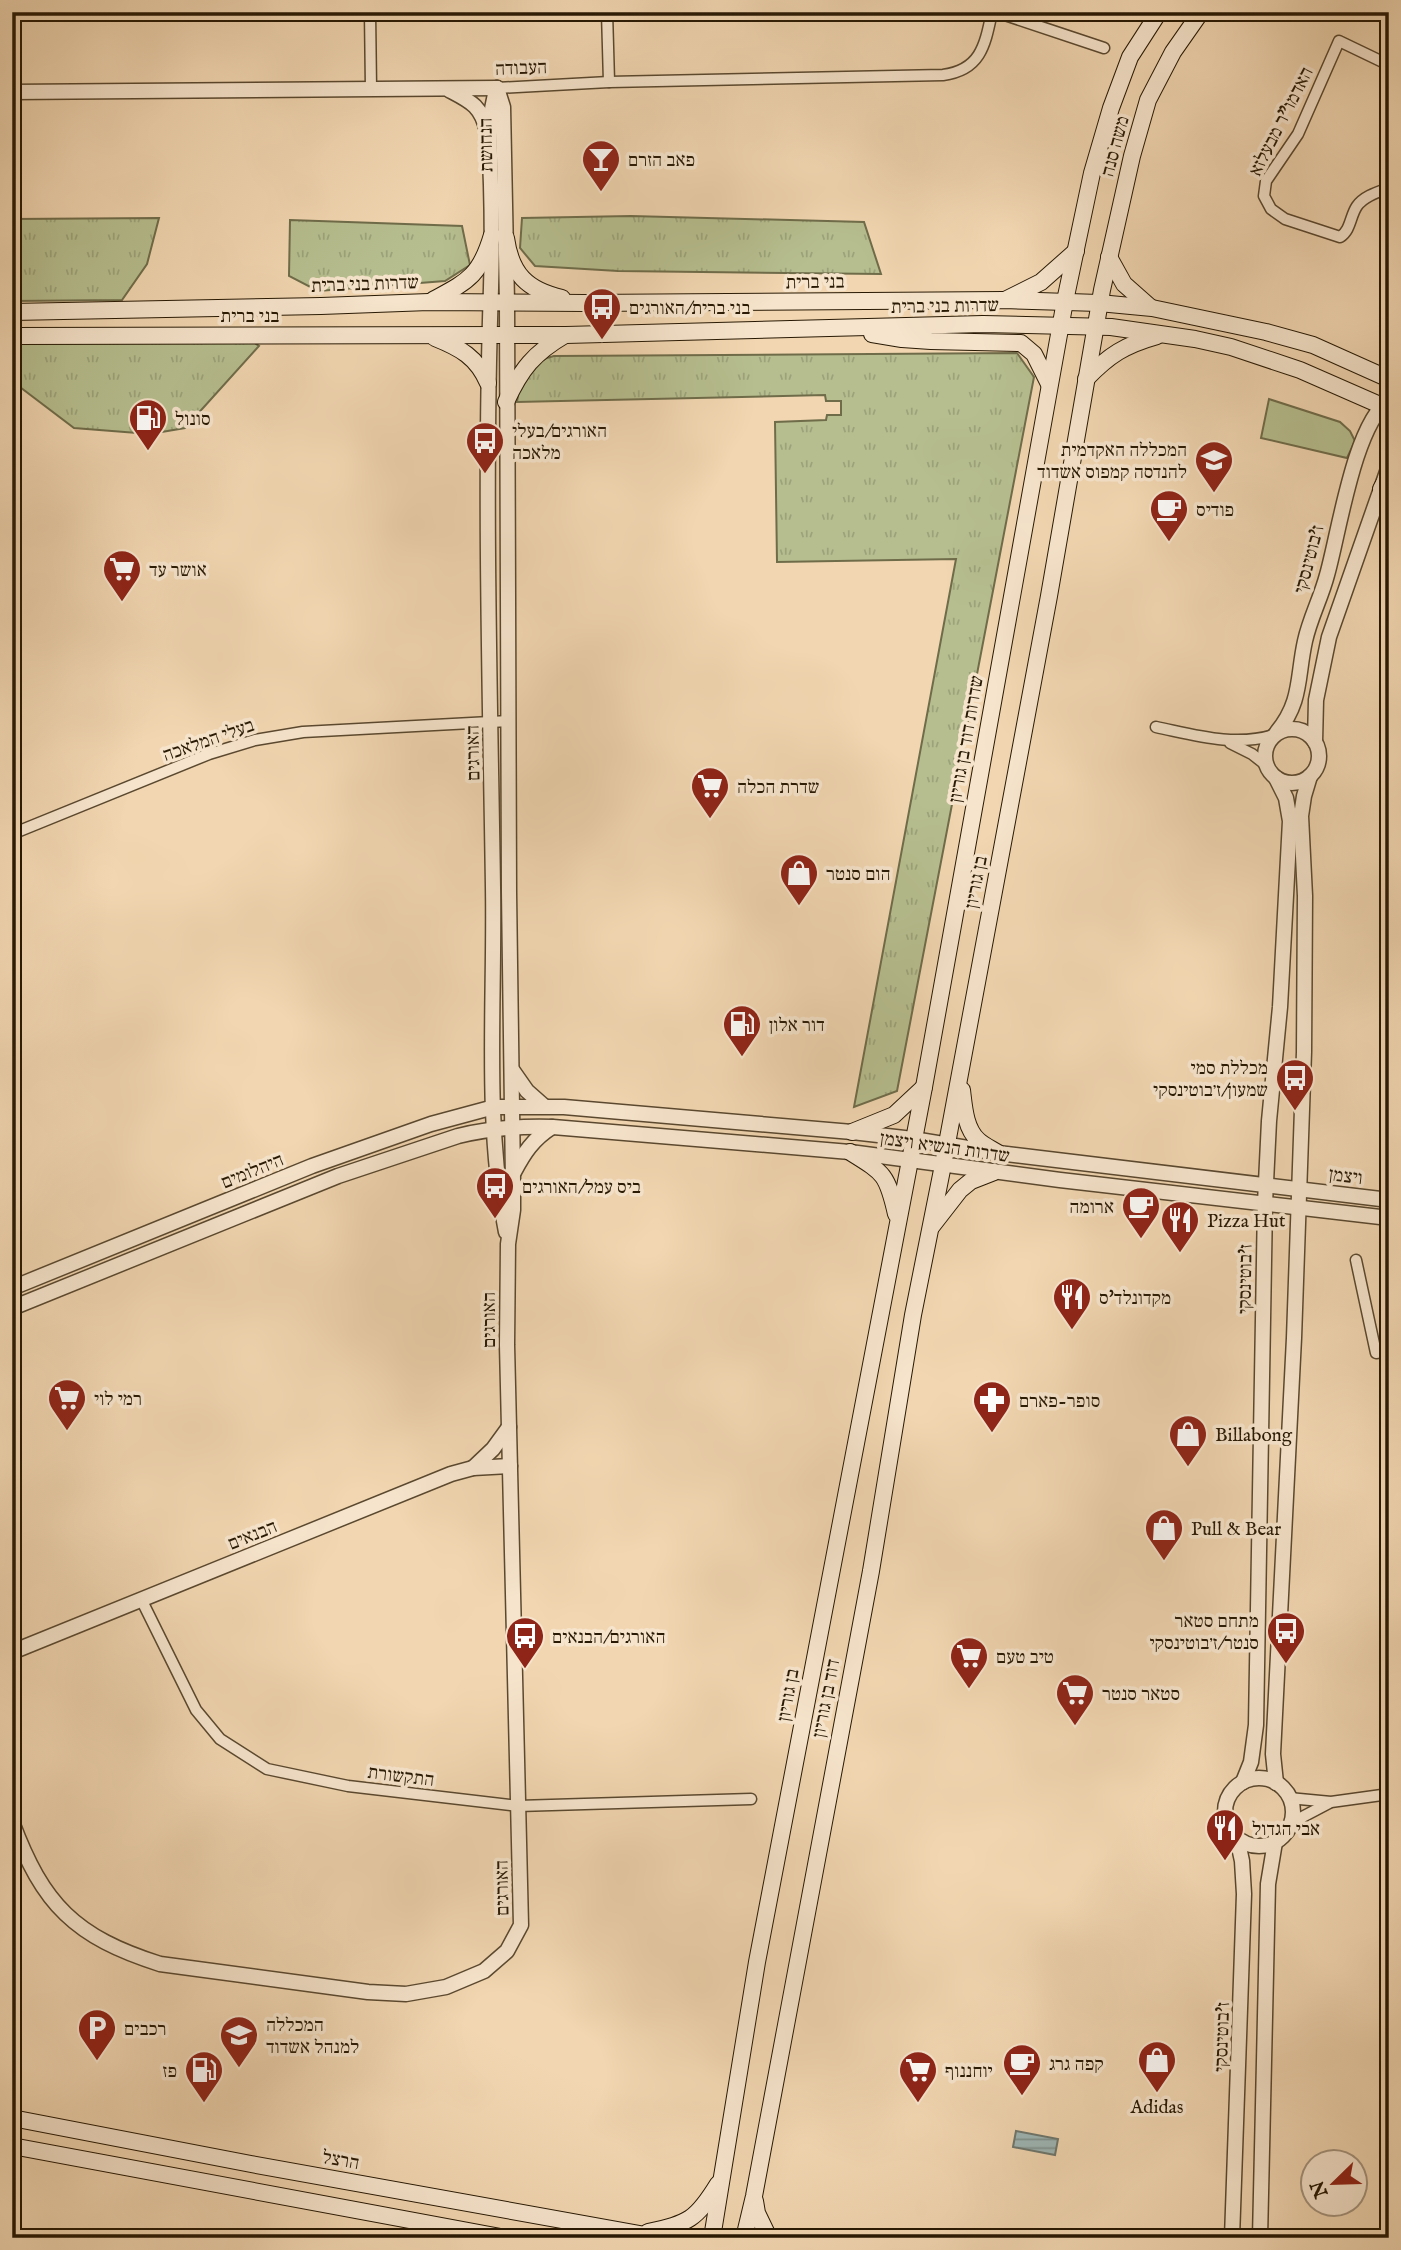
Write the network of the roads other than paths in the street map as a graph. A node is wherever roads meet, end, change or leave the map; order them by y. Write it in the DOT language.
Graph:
graph roads {
  1 [pos="370,12"];
  2 [pos="607,12"];
  3 [pos="994,12"];
  4 [pos="1159,12"];
  5 [pos="1201,12"];
  6 [pos="1104,48"];
  7 [pos="1389,65"];
  8 [pos="609,82"];
  9 [pos="444,88"];
  10 [pos="497,88"];
  11 [pos="371,89"];
  12 [pos="12,92"];
  13 [pos="490,152"];
  14 [pos="1389,188"];
  15 [pos="499,237"];
  16 [pos="1076,251"];
  17 [pos="1109,257"];
  18 [pos="1004,300"];
  19 [pos="1065,301"];
  20 [pos="429,302"];
  21 [pos="490,302"];
  22 [pos="507,302"];
  23 [pos="584,303"];
  24 [pos="1100,303"];
  25 [pos="1152,308"];
  26 [pos="12,312"];
  27 [pos="1061,326"];
  28 [pos="1095,327"];
  29 [pos="851,329"];
  30 [pos="1165,334"];
  31 [pos="426,335"];
  32 [pos="489,335"];
  33 [pos="507,335"];
  34 [pos="566,335"];
  35 [pos="12,336"];
  36 [pos="1086,379"];
  37 [pos="1389,379"];
  38 [pos="488,383"];
  39 [pos="1049,384"];
  40 [pos="506,402"];
  41 [pos="1386,405"];
  42 [pos="1389,466"];
  43 [pos="1385,482"];
  44 [pos="490,721"];
  45 [pos="509,721"];
  46 [pos="1156,727"];
  47 [pos="1276,733"];
  48 [pos="1224,740"];
  49 [pos="1315,742"];
  50 [pos="1266,765"];
  51 [pos="1310,776"];
  52 [pos="1276,778"];
  53 [pos="12,834"];
  54 [pos="513,1071"];
  55 [pos="961,1071"];
  56 [pos="924,1087"];
  57 [pos="512,1106"];
  58 [pos="544,1106"];
  59 [pos="494,1107"];
  60 [pos="512,1127"];
  61 [pos="552,1127"];
  62 [pos="494,1128"];
  63 [pos="852,1132"];
  64 [pos="913,1139"];
  65 [pos="947,1144"];
  66 [pos="850,1152"];
  67 [pos="999,1153"];
  68 [pos="909,1160"];
  69 [pos="943,1165"];
  70 [pos="994,1172"];
  71 [pos="513,1173"];
  72 [pos="1266,1185"];
  73 [pos="1300,1189"];
  74 [pos="1389,1200"];
  75 [pos="1265,1203"];
  76 [pos="1299,1206"];
  77 [pos="1389,1218"];
  78 [pos="897,1221"];
  79 [pos="929,1230"];
  80 [pos="508,1244"];
  81 [pos="1356,1260"];
  82 [pos="12,1288"];
  83 [pos="12,1308"];
  84 [pos="1389,1351"];
  85 [pos="509,1427"];
  86 [pos="510,1466"];
  87 [pos="473,1468"];
  88 [pos="141,1600"];
  89 [pos="12,1652"];
  90 [pos="1243,1782"];
  91 [pos="1276,1783"];
  92 [pos="1389,1794"];
  93 [pos="1289,1798"];
  94 [pos="751,1799"];
  95 [pos="1331,1802"];
  96 [pos="518,1806"];
  97 [pos="12,1822"];
  98 [pos="1291,1823"];
  99 [pos="1237,1838"];
  100 [pos="1275,1842"];
  101 [pos="12,2118"];
  102 [pos="12,2146"];
  103 [pos="723,2176"];
  104 [pos="754,2196"];
  105 [pos="642,2234"];
  106 [pos="506,2238"];
  107 [pos="662,2238"];
  108 [pos="712,2238"];
  109 [pos="744,2238"];
  110 [pos="769,2238"];
  111 [pos="1233,2238"];
  112 [pos="1260,2238"];
  1 -- 11 [label="street"];
  2 -- 8 [label="street"];
  3 -- 6 [label="street"];
  3 -- 8 [label="street, העבודה"];
  4 -- 16 [label="main road, משה סנה"];
  5 -- 17 [label="main road, משה סנה"];
  7 -- 14 [label="street, האדמו\"ר מבעלזא"];
  8 -- 10 [label="street, העבודה"];
  9 -- 10 [label="street, העבודה"];
  9 -- 11 [label="street, העבודה"];
  9 -- 13 [label="street"];
  10 -- 13 [label="street, הנחושת"];
  10 -- 15 [label="street, הנחושת"];
  11 -- 12 [label="street, העבודה"];
  13 -- 15 [label="street, הנחושת"];
  15 -- 20 [label="main road"];
  15 -- 21 [label="street, הנחושת"];
  15 -- 22 [label="street, הנחושת"];
  15 -- 23 [label="main road"];
  16 -- 18 [label="main road"];
  16 -- 19 [label="main road, משה סנה"];
  17 -- 24 [label="main road, משה סנה"];
  17 -- 25 [label="main road"];
  18 -- 19 [label="main road, שדרות בני ברית"];
  18 -- 23 [label="main road, בני ברית"];
  19 -- 24 [label="main road, שדרות בני ברית"];
  19 -- 27 [label="main road, שדרות דוד בן גוריון"];
  20 -- 21 [label="main road, שדרות בני ברית"];
  20 -- 26 [label="main road, שדרות בני ברית"];
  21 -- 22 [label="main road, שדרות בני ברית"];
  21 -- 32 [label="street, האורגים"];
  22 -- 23 [label="main road, שדרות בני ברית"];
  22 -- 33 [label="street, הנחושת"];
  24 -- 25 [label="main road"];
  24 -- 28 [label="main road, משה סנה"];
  25 -- 37 [label="main road"];
  27 -- 28 [label="main road, שדרות בני ברית"];
  27 -- 29 [label="main road, שדרות בני ברית"];
  27 -- 39 [label="main road, שדרות דוד בן גוריון"];
  28 -- 30 [label="main road, שדרות בני ברית"];
  28 -- 36 [label="main road"];
  29 -- 34 [label="main road, שדרות בני ברית"];
  29 -- 39 [label="main road"];
  30 -- 36 [label="main road"];
  30 -- 41 [label="main road, שדרות בני ברית"];
  31 -- 32 [label="main road, בני ברית"];
  31 -- 35 [label="main road, בני ברית"];
  31 -- 38 [label="main road"];
  32 -- 33 [label="main road, שדרות בני ברית"];
  32 -- 38 [label="street, האורגים"];
  33 -- 34 [label="main road, שדרות בני ברית"];
  33 -- 40 [label="street, האורגים"];
  34 -- 40 [label="main road"];
  36 -- 55 [label="main road, בן גוריון"];
  38 -- 44 [label="street, האורגים"];
  39 -- 56 [label="main road, שדרות דוד בן גוריון"];
  40 -- 45 [label="street, האורגים"];
  41 -- 47 [label="street, ז'בוטינסקי"];
  42 -- 43 [label="street"];
  43 -- 49 [label="street"];
  44 -- 45 [label="street, בעלי המלאכה"];
  44 -- 53 [label="street, בעלי המלאכה"];
  44 -- 59 [label="street, האורגים"];
  45 -- 54 [label="street, האורגים"];
  46 -- 48 [label="street"];
  47 -- 48 [label="street"];
  47 -- 49 [label="street"];
  47 -- 50 [label="street"];
  48 -- 50 [label="street"];
  49 -- 51 [label="street"];
  50 -- 52 [label="street"];
  51 -- 52 [label="street"];
  51 -- 73 [label="street"];
  52 -- 72 [label="street, ז'בוטינסקי"];
  54 -- 57 [label="street, האורגים"];
  54 -- 58 [label="street"];
  55 -- 65 [label="main road"];
  55 -- 67 [label="main road"];
  56 -- 63 [label="main road"];
  56 -- 64 [label="main road, שדרות דוד בן גוריון"];
  57 -- 58 [label="street, שדרות הנשיא ויצמן"];
  57 -- 59 [label="street, היהלומים"];
  57 -- 60 [label="street, האורגים"];
  58 -- 63 [label="street, שדרות הנשיא ויצמן"];
  59 -- 62 [label="street, האורגים"];
  59 -- 82 [label="street, היהלומים"];
  60 -- 61 [label="street, שדרות הנשיא ויצמן"];
  60 -- 62 [label="street, שדרות הנשיא ויצמן"];
  60 -- 71 [label="street, האורגים"];
  61 -- 66 [label="street, שדרות הנשיא ויצמן"];
  61 -- 71 [label="street"];
  62 -- 80 [label="street, האורגים"];
  62 -- 83 [label="street, היהלומים"];
  63 -- 64 [label="street, שדרות הנשיא ויצמן"];
  64 -- 65 [label="street, שדרות הנשיא ויצמן"];
  64 -- 68 [label="main road, שדרות דוד בן גוריון"];
  65 -- 67 [label="street, שדרות הנשיא ויצמן"];
  65 -- 69 [label="main road"];
  66 -- 68 [label="street, שדרות הנשיא ויצמן"];
  66 -- 78 [label="main road"];
  67 -- 72 [label="street, שדרות הנשיא ויצמן"];
  68 -- 69 [label="street, שדרות הנשיא ויצמן"];
  68 -- 78 [label="main road, בן גוריון"];
  69 -- 70 [label="street, שדרות הנשיא ויצמן"];
  69 -- 79 [label="main road, דוד בן גוריון"];
  70 -- 75 [label="street, שדרות הנשיא ויצמן"];
  70 -- 79 [label="main road"];
  71 -- 80 [label="street, האורגים"];
  72 -- 73 [label="street, שדרות הנשיא ויצמן"];
  72 -- 75 [label="street, ז'בוטינסקי"];
  73 -- 74 [label="street, ויצמן"];
  73 -- 76 [label="street"];
  75 -- 76 [label="street, שדרות הנשיא ויצמן"];
  75 -- 90 [label="street, ז'בוטינסקי"];
  76 -- 77 [label="street, שדרות הנשיא ויצמן"];
  76 -- 91 [label="street"];
  78 -- 103 [label="main road, בן גוריון"];
  79 -- 104 [label="main road, דוד בן גוריון"];
  80 -- 85 [label="street, האורגים"];
  81 -- 84 [label="street"];
  85 -- 86 [label="street, האורגים"];
  85 -- 87 [label="street"];
  86 -- 87 [label="street, הבנאים"];
  86 -- 96 [label="street, האורגים"];
  87 -- 88 [label="street, הבנאים"];
  88 -- 89 [label="street, הבנאים"];
  88 -- 96 [label="street, התקשורת"];
  90 -- 91 [label="street"];
  90 -- 99 [label="street"];
  91 -- 93 [label="street"];
  92 -- 95 [label="street"];
  93 -- 95 [label="street"];
  93 -- 98 [label="street"];
  94 -- 96 [label="street, התקשורת"];
  95 -- 98 [label="street"];
  96 -- 97 [label="street, האורגים"];
  98 -- 100 [label="street"];
  99 -- 100 [label="street"];
  99 -- 111 [label="street, ז'בוטינסקי"];
  100 -- 112 [label="street"];
  101 -- 105 [label="main road, הרצל"];
  102 -- 106 [label="main road"];
  103 -- 105 [label="main road"];
  103 -- 108 [label="main road, בן גוריון"];
  104 -- 109 [label="main road, דוד בן גוריון"];
  104 -- 110 [label="main road"];
  105 -- 107 [label="main road, הרצל"];
}
